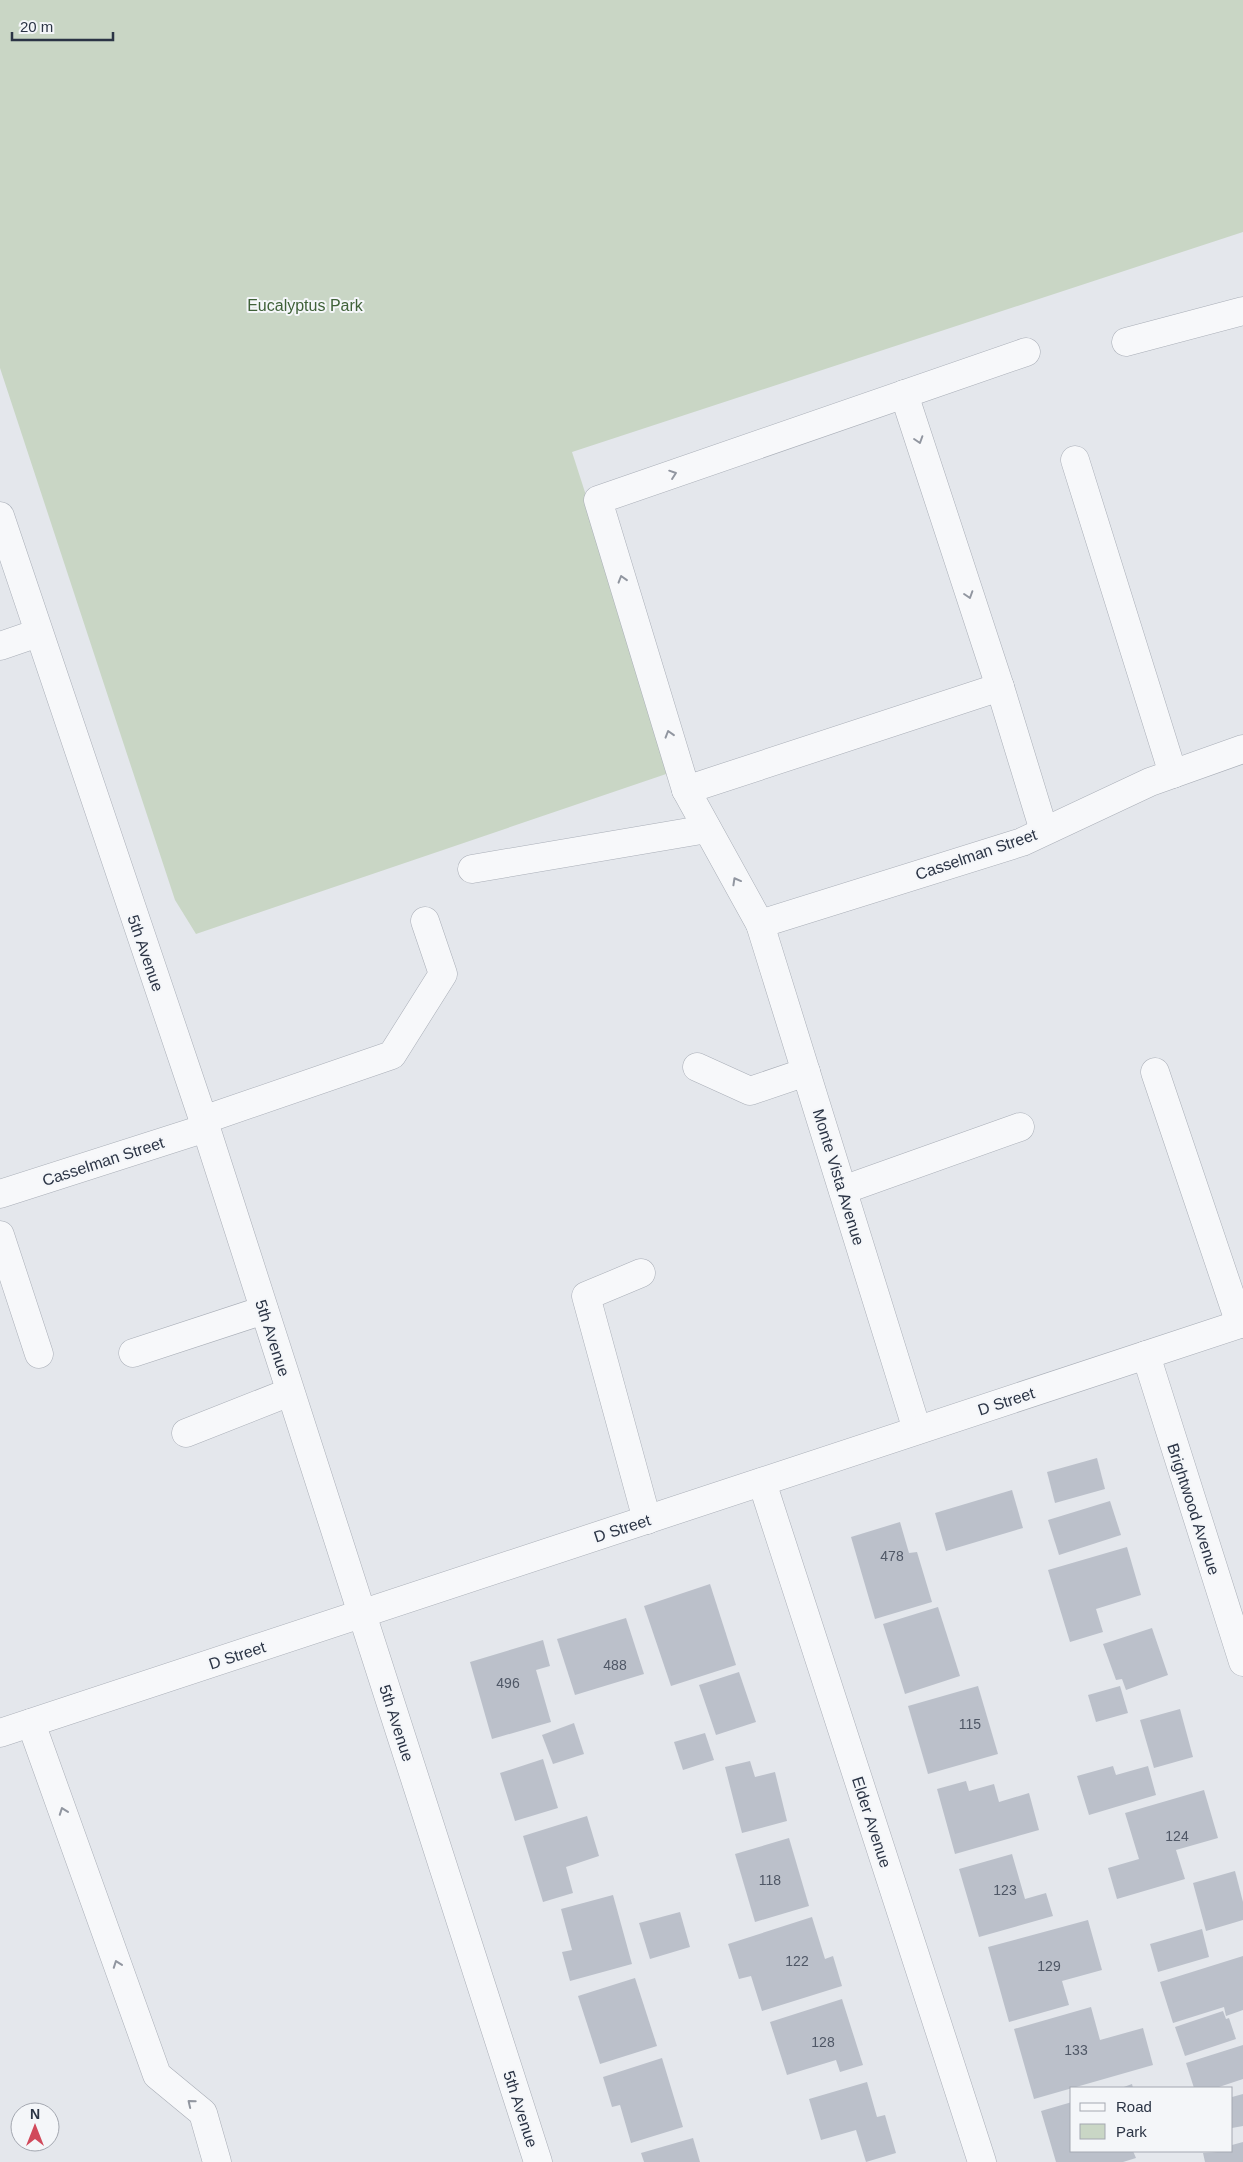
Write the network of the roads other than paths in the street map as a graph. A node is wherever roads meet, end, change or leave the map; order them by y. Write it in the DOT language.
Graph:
graph roads {
  1 [pos="1243,311"];
  2 [pos="1126,342"];
  3 [pos="1026,352"];
  4 [pos="904,394"];
  5 [pos="1075,460"];
  6 [pos="0,516"];
  7 [pos="38,633"];
  8 [pos="0,646"];
  9 [pos="1000,687"];
  10 [pos="1243,749"];
  11 [pos="1173,774"];
  12 [pos="686,790"];
  13 [pos="707,829"];
  14 [pos="1044,832"];
  15 [pos="472,869"];
  16 [pos="425,921"];
  17 [pos="760,924"];
  18 [pos="697,1067"];
  19 [pos="806,1072"];
  20 [pos="1155,1072"];
  21 [pos="205,1124"];
  22 [pos="1020,1127"];
  23 [pos="843,1190"];
  24 [pos="0,1194"];
  25 [pos="0,1235"];
  26 [pos="641,1273"];
  27 [pos="264,1310"];
  28 [pos="1241,1324"];
  29 [pos="133,1353"];
  30 [pos="39,1354"];
  31 [pos="1146,1355"];
  32 [pos="290,1392"];
  33 [pos="918,1430"];
  34 [pos="186,1432"];
  35 [pos="762,1482"];
  36 [pos="647,1520"];
  37 [pos="362,1614"];
  38 [pos="1243,1662"];
  39 [pos="31,1723"];
  40 [pos="0,1734"];
  41 [pos="217,2162"];
  42 [pos="538,2162"];
  43 [pos="982,2162"];
  1 -- 2 [label="street"];
  3 -- 4 [label="street"];
  4 -- 9 [label="street, one-way"];
  12 -- 4 [label="street, Monte Vista Avenue, one-way"];
  5 -- 11 [label="street"];
  6 -- 7 [label="street, 5th Avenue"];
  7 -- 8 [label="street"];
  7 -- 21 [label="street, 5th Avenue"];
  9 -- 12 [label="street"];
  9 -- 14 [label="street"];
  10 -- 11 [label="street, Casselman Street"];
  11 -- 14 [label="street, Casselman Street"];
  12 -- 13 [label="street, Monte Vista Avenue"];
  13 -- 15 [label="street"];
  17 -- 13 [label="street, Monte Vista Avenue, one-way"];
  14 -- 17 [label="street, Casselman Street"];
  16 -- 21 [label="street, Casselman Street"];
  17 -- 19 [label="street, Monte Vista Avenue"];
  18 -- 19 [label="street"];
  19 -- 23 [label="street, Monte Vista Avenue"];
  20 -- 28 [label="street"];
  21 -- 24 [label="street, Casselman Street"];
  21 -- 27 [label="street, 5th Avenue"];
  22 -- 23 [label="street"];
  23 -- 33 [label="street, Monte Vista Avenue"];
  25 -- 30 [label="street"];
  26 -- 36 [label="street"];
  27 -- 29 [label="street"];
  27 -- 32 [label="street, 5th Avenue"];
  28 -- 31 [label="street, D Street"];
  31 -- 33 [label="street, D Street"];
  31 -- 38 [label="street, Brightwood Avenue"];
  32 -- 34 [label="street"];
  32 -- 37 [label="street, 5th Avenue"];
  33 -- 35 [label="street, D Street"];
  35 -- 36 [label="street, D Street"];
  35 -- 43 [label="street, Elder Avenue"];
  36 -- 37 [label="street, D Street"];
  37 -- 39 [label="street, D Street"];
  37 -- 42 [label="street, 5th Avenue"];
  39 -- 40 [label="street, D Street"];
  41 -- 39 [label="street, one-way"];
}
